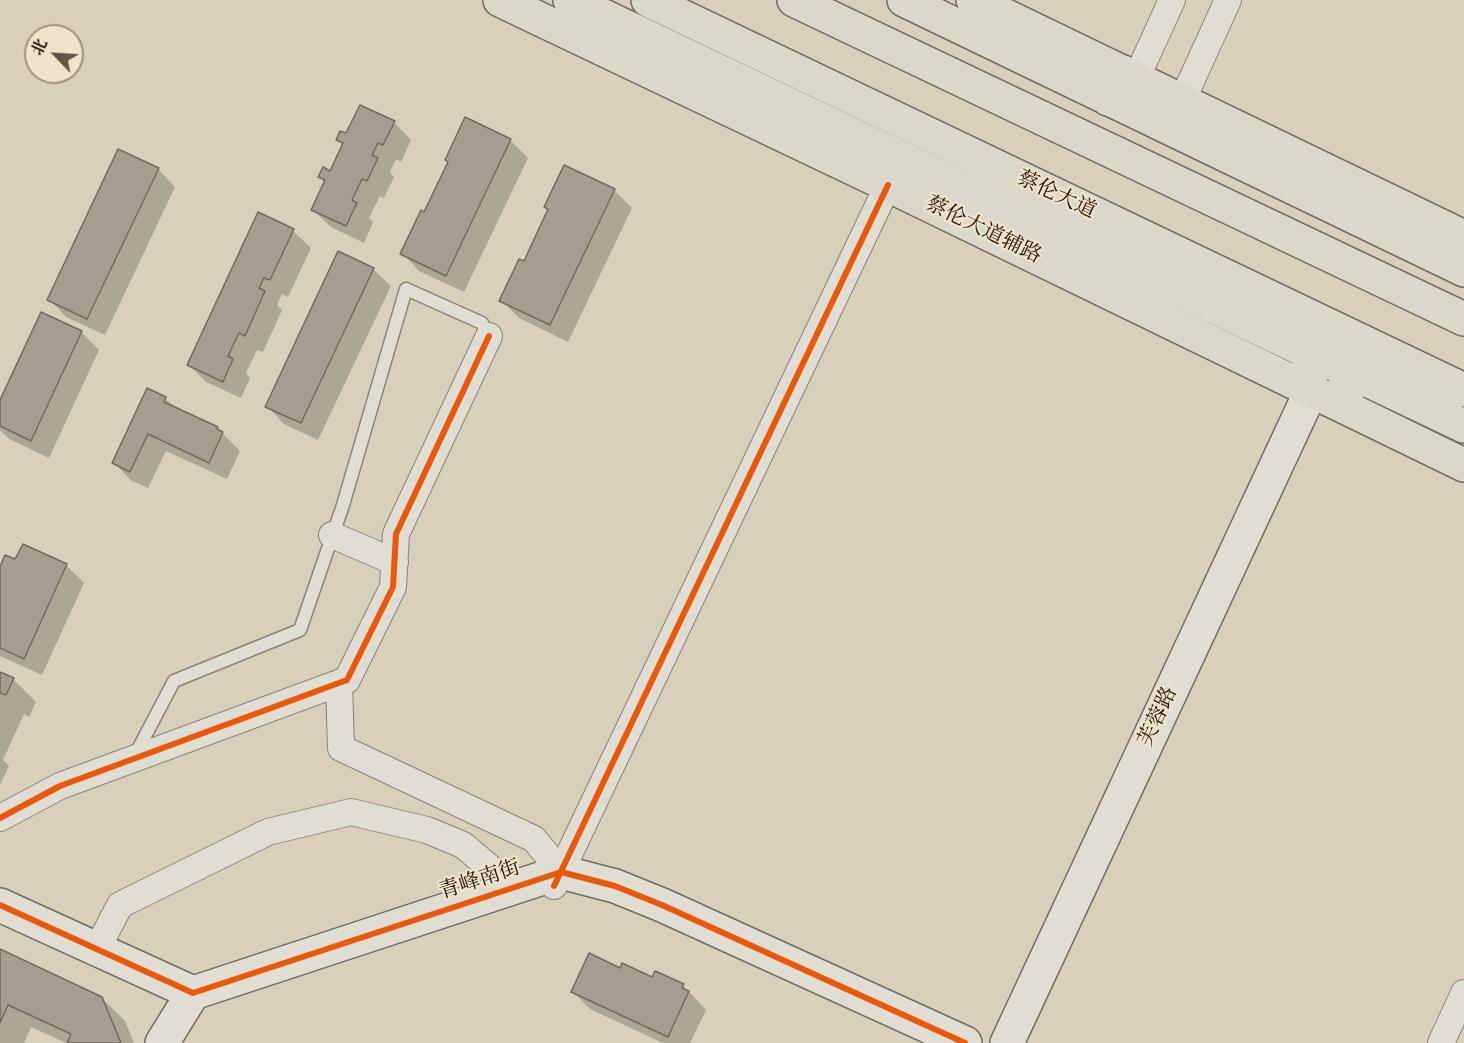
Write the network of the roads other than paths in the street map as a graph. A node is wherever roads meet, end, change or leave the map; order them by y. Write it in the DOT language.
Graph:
graph roads {
  1 [pos="500,0"];
  2 [pos="570,0"];
  3 [pos="648,0"];
  4 [pos="794,0"];
  5 [pos="904,0"];
  6 [pos="973,0"];
  7 [pos="1172,0"];
  8 [pos="1228,0"];
  9 [pos="1122,83"];
  10 [pos="1182,101"];
  11 [pos="895,171"];
  12 [pos="1464,237"];
  13 [pos="1464,270"];
  14 [pos="1464,319"];
  15 [pos="489,336"];
  16 [pos="1308,351"];
  17 [pos="1362,377"];
  18 [pos="1464,390"];
  19 [pos="1321,396"];
  20 [pos="1464,426"];
  21 [pos="1464,465"];
  22 [pos="332,535"];
  23 [pos="395,562"];
  24 [pos="339,683"];
  25 [pos="133,759"];
  26 [pos="0,818"];
  27 [pos="558,879"];
  28 [pos="501,892"];
  29 [pos="0,905"];
  30 [pos="0,923"];
  31 [pos="97,949"];
  32 [pos="1464,993"];
  33 [pos="189,999"];
  34 [pos="162,1043"];
  35 [pos="928,1043"];
  36 [pos="965,1043"];
  37 [pos="1007,1043"];
  38 [pos="1031,1043"];
  39 [pos="1441,1043"];
  1 -- 11 [label="main road, 蔡伦大道辅路"];
  2 -- 11 [label="main road"];
  3 -- 18 [label="main road, 蔡伦大道"];
  4 -- 14 [label="main road"];
  5 -- 9 [label="main road"];
  6 -- 9 [label="main road"];
  7 -- 9 [label="street"];
  8 -- 10 [label="street"];
  9 -- 10 [label="main road"];
  9 -- 13 [label="main road"];
  10 -- 12 [label="main road"];
  11 -- 16 [label="main road"];
  11 -- 19 [label="main road, 蔡伦大道辅路"];
  11 -- 27 [label="street"];
  15 -- 22 [label="lane"];
  15 -- 23 [label="street"];
  16 -- 17 [label="main road"];
  16 -- 19 [label="main road"];
  17 -- 19 [label="main road"];
  17 -- 20 [label="main road"];
  19 -- 21 [label="main road, 蔡伦大道辅路"];
  19 -- 37 [label="street, 芙蓉路"];
  19 -- 38 [label="street, 芙蓉路"];
  22 -- 23 [label="street"];
  22 -- 25 [label="lane"];
  23 -- 24 [label="street"];
  24 -- 25 [label="street"];
  24 -- 27 [label="street"];
  25 -- 26 [label="street"];
  27 -- 28 [label="street, 青峰南街"];
  27 -- 33 [label="street, 青峰南街"];
  27 -- 35 [label="street, 青峰南街"];
  27 -- 36 [label="street"];
  28 -- 31 [label="street"];
  28 -- 33 [label="street, 青峰南街"];
  29 -- 31 [label="street"];
  30 -- 33 [label="street"];
  31 -- 33 [label="street"];
  32 -- 39 [label="street"];
  33 -- 34 [label="street"];
}
